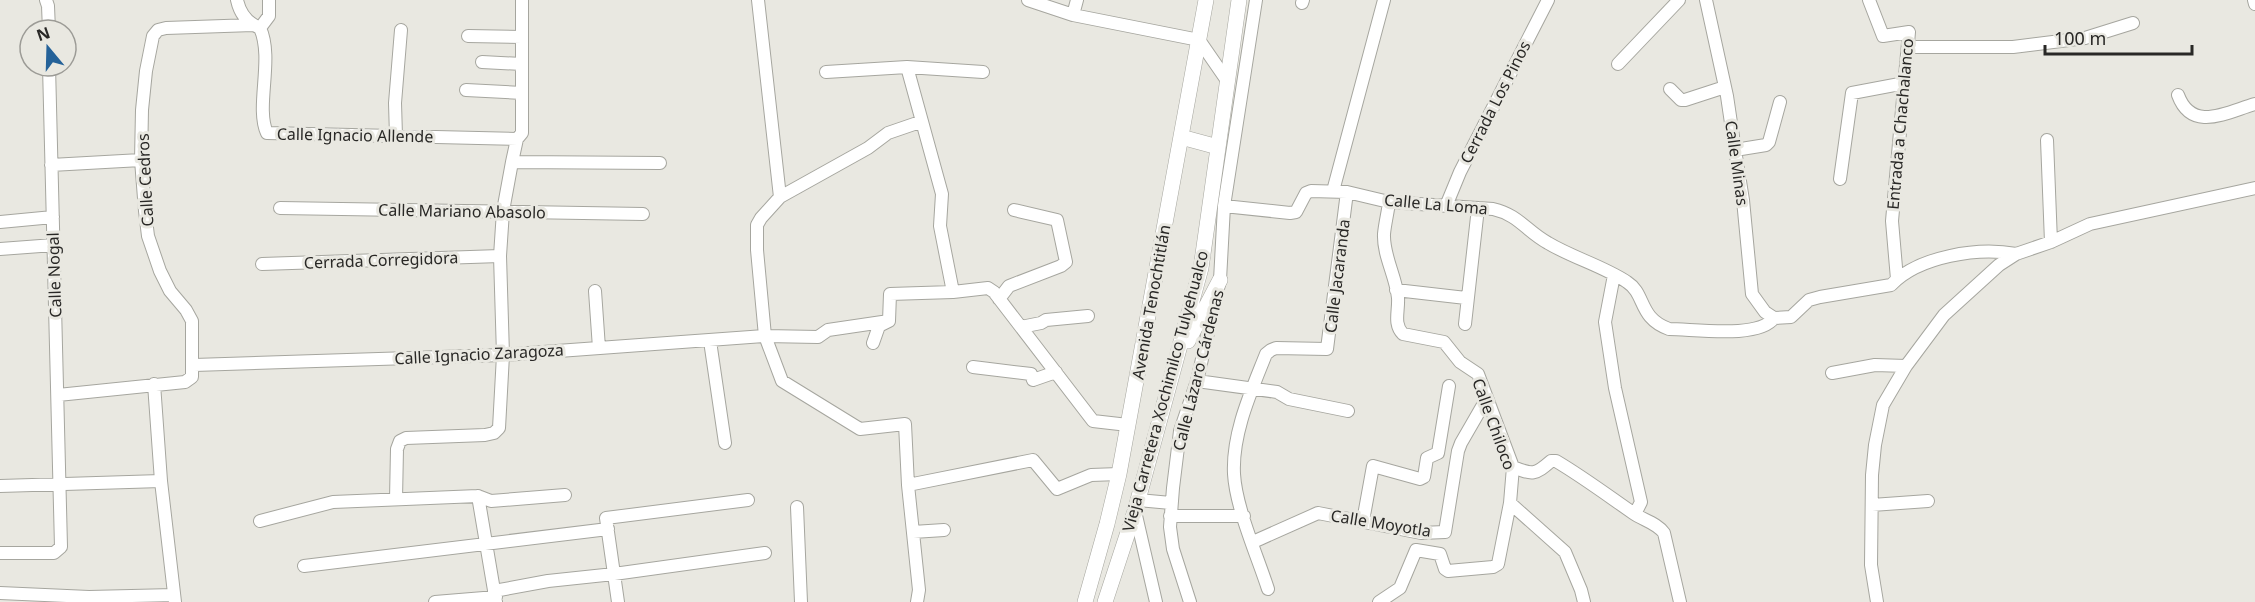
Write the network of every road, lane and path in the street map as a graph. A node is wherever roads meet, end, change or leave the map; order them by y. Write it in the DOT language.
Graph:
graph roads {
  1 [pos="46,0"];
  2 [pos="237,0"];
  3 [pos="268,0"];
  4 [pos="522,0"];
  5 [pos="758,0"];
  6 [pos="1028,0"];
  7 [pos="1077,0"];
  8 [pos="1206,0"];
  9 [pos="1239,0"];
  10 [pos="1256,0"];
  11 [pos="1384,0"];
  12 [pos="1548,0"];
  13 [pos="1679,0"];
  14 [pos="1706,0"];
  15 [pos="1869,0"];
  16 [pos="2254,0"];
  17 [pos="2255,4"];
  18 [pos="1073,15"];
  19 [pos="48,18"];
  20 [pos="2133,23"];
  21 [pos="257,27"];
  22 [pos="401,30"];
  23 [pos="468,36"];
  24 [pos="522,36"];
  25 [pos="1199,40"];
  26 [pos="1908,47"];
  27 [pos="482,62"];
  28 [pos="522,64"];
  29 [pos="1618,64"];
  30 [pos="907,67"];
  31 [pos="826,72"];
  32 [pos="983,72"];
  33 [pos="50,78"];
  34 [pos="1228,82"];
  35 [pos="1905,82"];
  36 [pos="1725,87"];
  37 [pos="1670,89"];
  38 [pos="466,90"];
  39 [pos="522,93"];
  40 [pos="2178,95"];
  41 [pos="1779,102"];
  42 [pos="2255,104"];
  43 [pos="920,122"];
  44 [pos="396,136"];
  45 [pos="1181,137"];
  46 [pos="516,138"];
  47 [pos="2047,140"];
  48 [pos="1218,147"];
  49 [pos="1736,150"];
  50 [pos="141,160"];
  51 [pos="512,162"];
  52 [pos="660,163"];
  53 [pos="51,165"];
  54 [pos="1840,179"];
  55 [pos="2255,188"];
  56 [pos="1333,191"];
  57 [pos="1347,192"];
  58 [pos="780,197"];
  59 [pos="1389,202"];
  60 [pos="1224,206"];
  61 [pos="1446,206"];
  62 [pos="280,208"];
  63 [pos="1478,208"];
  64 [pos="1014,210"];
  65 [pos="503,211"];
  66 [pos="644,214"];
  67 [pos="53,217"];
  68 [pos="0,222"];
  69 [pos="2051,243"];
  70 [pos="54,245"];
  71 [pos="0,249"];
  72 [pos="2016,254"];
  73 [pos="500,256"];
  74 [pos="262,264"];
  75 [pos="1614,275"];
  76 [pos="1897,279"];
  77 [pos="1220,280"];
  78 [pos="1396,290"];
  79 [pos="595,291"];
  80 [pos="953,292"];
  81 [pos="1467,298"];
  82 [pos="999,299"];
  83 [pos="1088,316"];
  84 [pos="1774,318"];
  85 [pos="889,321"];
  86 [pos="1465,324"];
  87 [pos="1021,327"];
  88 [pos="765,336"];
  89 [pos="710,341"];
  90 [pos="873,343"];
  91 [pos="599,348"];
  92 [pos="503,355"];
  93 [pos="194,365"];
  94 [pos="1906,366"];
  95 [pos="973,367"];
  96 [pos="1173,371"];
  97 [pos="1056,372"];
  98 [pos="1832,373"];
  99 [pos="1197,381"];
  100 [pos="154,384"];
  101 [pos="1449,386"];
  102 [pos="1252,387"];
  103 [pos="58,395"];
  104 [pos="1487,398"];
  105 [pos="1348,411"];
  106 [pos="1128,425"];
  107 [pos="724,443"];
  108 [pos="1513,468"];
  109 [pos="1119,474"];
  110 [pos="161,481"];
  111 [pos="61,484"];
  112 [pos="908,485"];
  113 [pos="0,486"];
  114 [pos="565,495"];
  115 [pos="478,496"];
  116 [pos="396,499"];
  117 [pos="748,500"];
  118 [pos="1929,501"];
  119 [pos="1510,503"];
  120 [pos="1136,506"];
  121 [pos="1872,506"];
  122 [pos="797,507"];
  123 [pos="1171,510"];
  124 [pos="1635,514"];
  125 [pos="1244,516"];
  126 [pos="260,521"];
  127 [pos="1363,521"];
  128 [pos="608,529"];
  129 [pos="944,530"];
  130 [pos="913,532"];
  131 [pos="1421,533"];
  132 [pos="1252,542"];
  133 [pos="486,545"];
  134 [pos="1416,550"];
  135 [pos="0,553"];
  136 [pos="765,553"];
  137 [pos="304,566"];
  138 [pos="614,574"];
  139 [pos="1268,589"];
  140 [pos="0,593"];
  141 [pos="495,597"];
  142 [pos="175,598"];
  143 [pos="89,599"];
  144 [pos="435,602"];
  145 [pos="618,602"];
  146 [pos="801,602"];
  147 [pos="917,602"];
  148 [pos="1085,602"];
  149 [pos="1105,602"];
  150 [pos="1156,602"];
  151 [pos="1190,602"];
  152 [pos="1380,602"];
  153 [pos="1584,602"];
  154 [pos="1680,602"];
  155 [pos="1877,602"];
  1 -- 19 [label="street"];
  2 -- 21 [label="street, Calle Ignacio Allende"];
  3 -- 21 [label="street"];
  4 -- 24 [label="street"];
  5 -- 58 [label="street"];
  6 -- 18 [label="street"];
  7 -- 18 [label="street"];
  8 -- 25 [label="main road, Avenida Tenochtitlán"];
  9 -- 34 [label="main road, Vieja Carretera Xochimilco Tulyehualco"];
  10 -- 60 [label="street, Calle Lázaro Cárdenas"];
  11 -- 56 [label="street"];
  12 -- 61 [label="street, Cerrada Los Pinos"];
  13 -- 29 [label="street"];
  14 -- 36 [label="street, Calle Minas"];
  15 -- 26 [label="street, Entrada a Chachalanco"];
  16 -- 17 [label="street"];
  18 -- 25 [label="street"];
  20 -- 26 [label="street"];
  21 -- 44 [label="street, Calle Ignacio Allende"];
  21 -- 50 [label="street, Calle Cedros"];
  22 -- 44 [label="street"];
  23 -- 24 [label="street"];
  24 -- 28 [label="street"];
  25 -- 34 [label="street"];
  25 -- 45 [label="main road, Avenida Tenochtitlán"];
  26 -- 35 [label="street, Entrada a Chachalanco"];
  27 -- 28 [label="street"];
  28 -- 39 [label="street"];
  30 -- 31 [label="street"];
  30 -- 32 [label="street"];
  30 -- 43 [label="street"];
  33 -- 53 [label="street, Calle Nogal"];
  34 -- 48 [label="main road, Vieja Carretera Xochimilco Tulyehualco"];
  35 -- 54 [label="street"];
  35 -- 76 [label="street, Entrada a Chachalanco"];
  36 -- 37 [label="street"];
  36 -- 49 [label="street, Calle Minas"];
  38 -- 39 [label="street"];
  39 -- 46 [label="street"];
  40 -- 42 [label="street"];
  41 -- 49 [label="street"];
  43 -- 58 [label="street"];
  43 -- 80 [label="street"];
  44 -- 46 [label="street, Calle Ignacio Allende"];
  45 -- 48 [label="main road"];
  45 -- 106 [label="main road, Avenida Tenochtitlán"];
  46 -- 51 [label="street"];
  47 -- 69 [label="street"];
  48 -- 96 [label="main road, Vieja Carretera Xochimilco Tulyehualco"];
  49 -- 84 [label="street, Calle Minas"];
  50 -- 53 [label="street"];
  50 -- 93 [label="street, Calle Cedros"];
  51 -- 52 [label="street"];
  51 -- 65 [label="street"];
  53 -- 67 [label="street, Calle Nogal"];
  55 -- 69 [label="street"];
  56 -- 57 [label="street, Calle La Loma"];
  56 -- 60 [label="street, Calle La Loma"];
  57 -- 59 [label="street, Calle La Loma"];
  57 -- 102 [label="street, Calle Jacaranda"];
  58 -- 88 [label="street"];
  59 -- 61 [label="street, Calle La Loma"];
  59 -- 78 [label="street, Calle Chiloco"];
  60 -- 77 [label="street, Calle Lázaro Cárdenas"];
  61 -- 63 [label="street, Calle La Loma"];
  62 -- 65 [label="street, Calle Mariano Abasolo"];
  63 -- 75 [label="street, Calle La Loma"];
  63 -- 81 [label="street"];
  64 -- 82 [label="street"];
  65 -- 66 [label="street, Calle Mariano Abasolo"];
  65 -- 73 [label="street"];
  67 -- 68 [label="street"];
  67 -- 70 [label="street, Calle Nogal"];
  69 -- 72 [label="street"];
  70 -- 71 [label="street"];
  70 -- 103 [label="street, Calle Nogal"];
  72 -- 76 [label="street, Calle La Loma"];
  72 -- 94 [label="street"];
  73 -- 74 [label="street, Cerrada Corregidora"];
  73 -- 92 [label="street"];
  75 -- 84 [label="street, Calle La Loma"];
  75 -- 124 [label="street"];
  76 -- 84 [label="street, Calle La Loma"];
  77 -- 96 [label="main road"];
  77 -- 99 [label="street, Calle Lázaro Cárdenas"];
  78 -- 81 [label="street"];
  78 -- 104 [label="street, Calle Chiloco"];
  79 -- 91 [label="street"];
  80 -- 82 [label="street"];
  80 -- 85 [label="street"];
  81 -- 86 [label="street"];
  82 -- 87 [label="street"];
  83 -- 87 [label="street"];
  85 -- 88 [label="street, Calle Ignacio Zaragoza"];
  85 -- 90 [label="street"];
  87 -- 97 [label="street"];
  88 -- 89 [label="street, Calle Ignacio Zaragoza"];
  88 -- 112 [label="street"];
  89 -- 91 [label="street, Calle Ignacio Zaragoza"];
  89 -- 107 [label="street"];
  91 -- 92 [label="street, Calle Ignacio Zaragoza"];
  92 -- 93 [label="street, Calle Ignacio Zaragoza"];
  92 -- 116 [label="street"];
  93 -- 100 [label="street"];
  94 -- 98 [label="street"];
  94 -- 121 [label="street"];
  95 -- 97 [label="street"];
  96 -- 120 [label="main road, Vieja Carretera Xochimilco Tulyehualco"];
  97 -- 106 [label="street"];
  99 -- 102 [label="street"];
  99 -- 123 [label="street, Calle Lázaro Cárdenas"];
  100 -- 103 [label="street"];
  100 -- 110 [label="street"];
  101 -- 127 [label="street"];
  102 -- 105 [label="street"];
  102 -- 125 [label="street"];
  103 -- 111 [label="street, Calle Nogal"];
  104 -- 108 [label="street, Calle Chiloco"];
  104 -- 131 [label="street, Calle Moyotla"];
  106 -- 109 [label="main road, Avenida Tenochtitlán"];
  108 -- 119 [label="street, Calle Chiloco"];
  108 -- 124 [label="street"];
  109 -- 112 [label="street"];
  109 -- 148 [label="main road, Avenida Tenochtitlán"];
  110 -- 111 [label="street"];
  110 -- 142 [label="street"];
  111 -- 113 [label="street"];
  111 -- 135 [label="street, Calle Nogal"];
  112 -- 130 [label="street"];
  114 -- 115 [label="street"];
  115 -- 116 [label="street"];
  115 -- 133 [label="street"];
  116 -- 126 [label="street"];
  117 -- 128 [label="street"];
  118 -- 121 [label="street"];
  119 -- 134 [label="street, Calle Chiloco"];
  119 -- 153 [label="street"];
  120 -- 123 [label="street"];
  120 -- 149 [label="main road, Vieja Carretera Xochimilco Tulyehualco"];
  120 -- 150 [label="street"];
  121 -- 155 [label="street"];
  122 -- 146 [label="street"];
  123 -- 125 [label="street"];
  123 -- 151 [label="street, Calle Lázaro Cárdenas"];
  124 -- 154 [label="street"];
  125 -- 132 [label="street"];
  127 -- 131 [label="street, Calle Moyotla"];
  127 -- 132 [label="street, Calle Moyotla"];
  128 -- 133 [label="street"];
  128 -- 138 [label="street"];
  129 -- 130 [label="street"];
  130 -- 147 [label="street"];
  131 -- 134 [label="street"];
  132 -- 139 [label="street"];
  133 -- 137 [label="street"];
  133 -- 141 [label="street"];
  134 -- 152 [label="street"];
  136 -- 138 [label="street"];
  138 -- 141 [label="street"];
  138 -- 145 [label="street"];
  140 -- 143 [label="street"];
  141 -- 144 [label="street"];
  142 -- 143 [label="street"];
}
